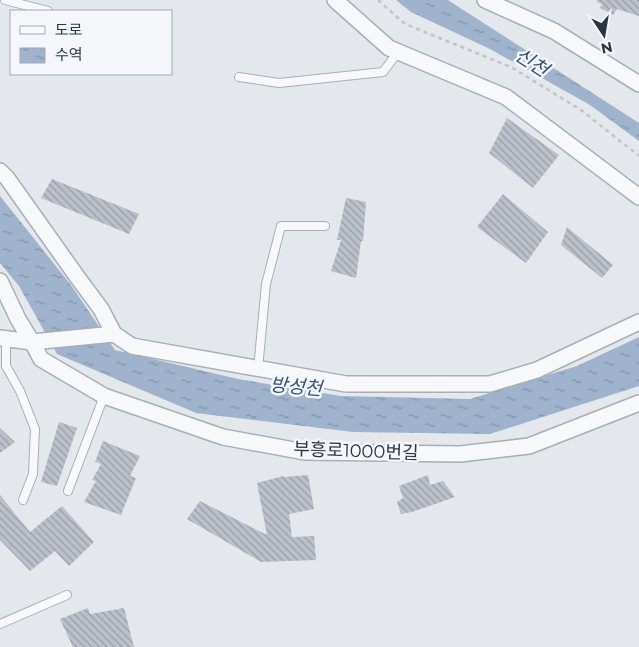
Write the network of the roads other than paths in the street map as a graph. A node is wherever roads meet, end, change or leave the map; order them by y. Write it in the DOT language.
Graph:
graph roads {
  1 [pos="5,0"];
  2 [pos="335,0"];
  3 [pos="485,0"];
  4 [pos="44,10"];
  5 [pos="398,52"];
  6 [pos="239,77"];
  7 [pos="639,84"];
  8 [pos="0,171"];
  9 [pos="639,197"];
  10 [pos="325,226"];
  11 [pos="0,281"];
  12 [pos="639,322"];
  13 [pos="114,334"];
  14 [pos="3,339"];
  15 [pos="32,342"];
  16 [pos="258,369"];
  17 [pos="104,396"];
  18 [pos="639,403"];
  19 [pos="68,491"];
  20 [pos="23,500"];
  21 [pos="67,595"];
  22 [pos="0,624"];
  1 -- 4 [label="lane"];
  2 -- 5 [label="street"];
  3 -- 7 [label="street"];
  5 -- 6 [label="lane"];
  5 -- 9 [label="street"];
  8 -- 13 [label="street"];
  10 -- 16 [label="lane"];
  11 -- 15 [label="street, 부흥로1000번길"];
  12 -- 16 [label="street"];
  13 -- 15 [label="street"];
  13 -- 16 [label="street"];
  14 -- 15 [label="street"];
  14 -- 20 [label="lane"];
  15 -- 17 [label="street, 부흥로1000번길"];
  17 -- 18 [label="street, 부흥로1000번길"];
  17 -- 19 [label="lane"];
  21 -- 22 [label="lane"];
}
